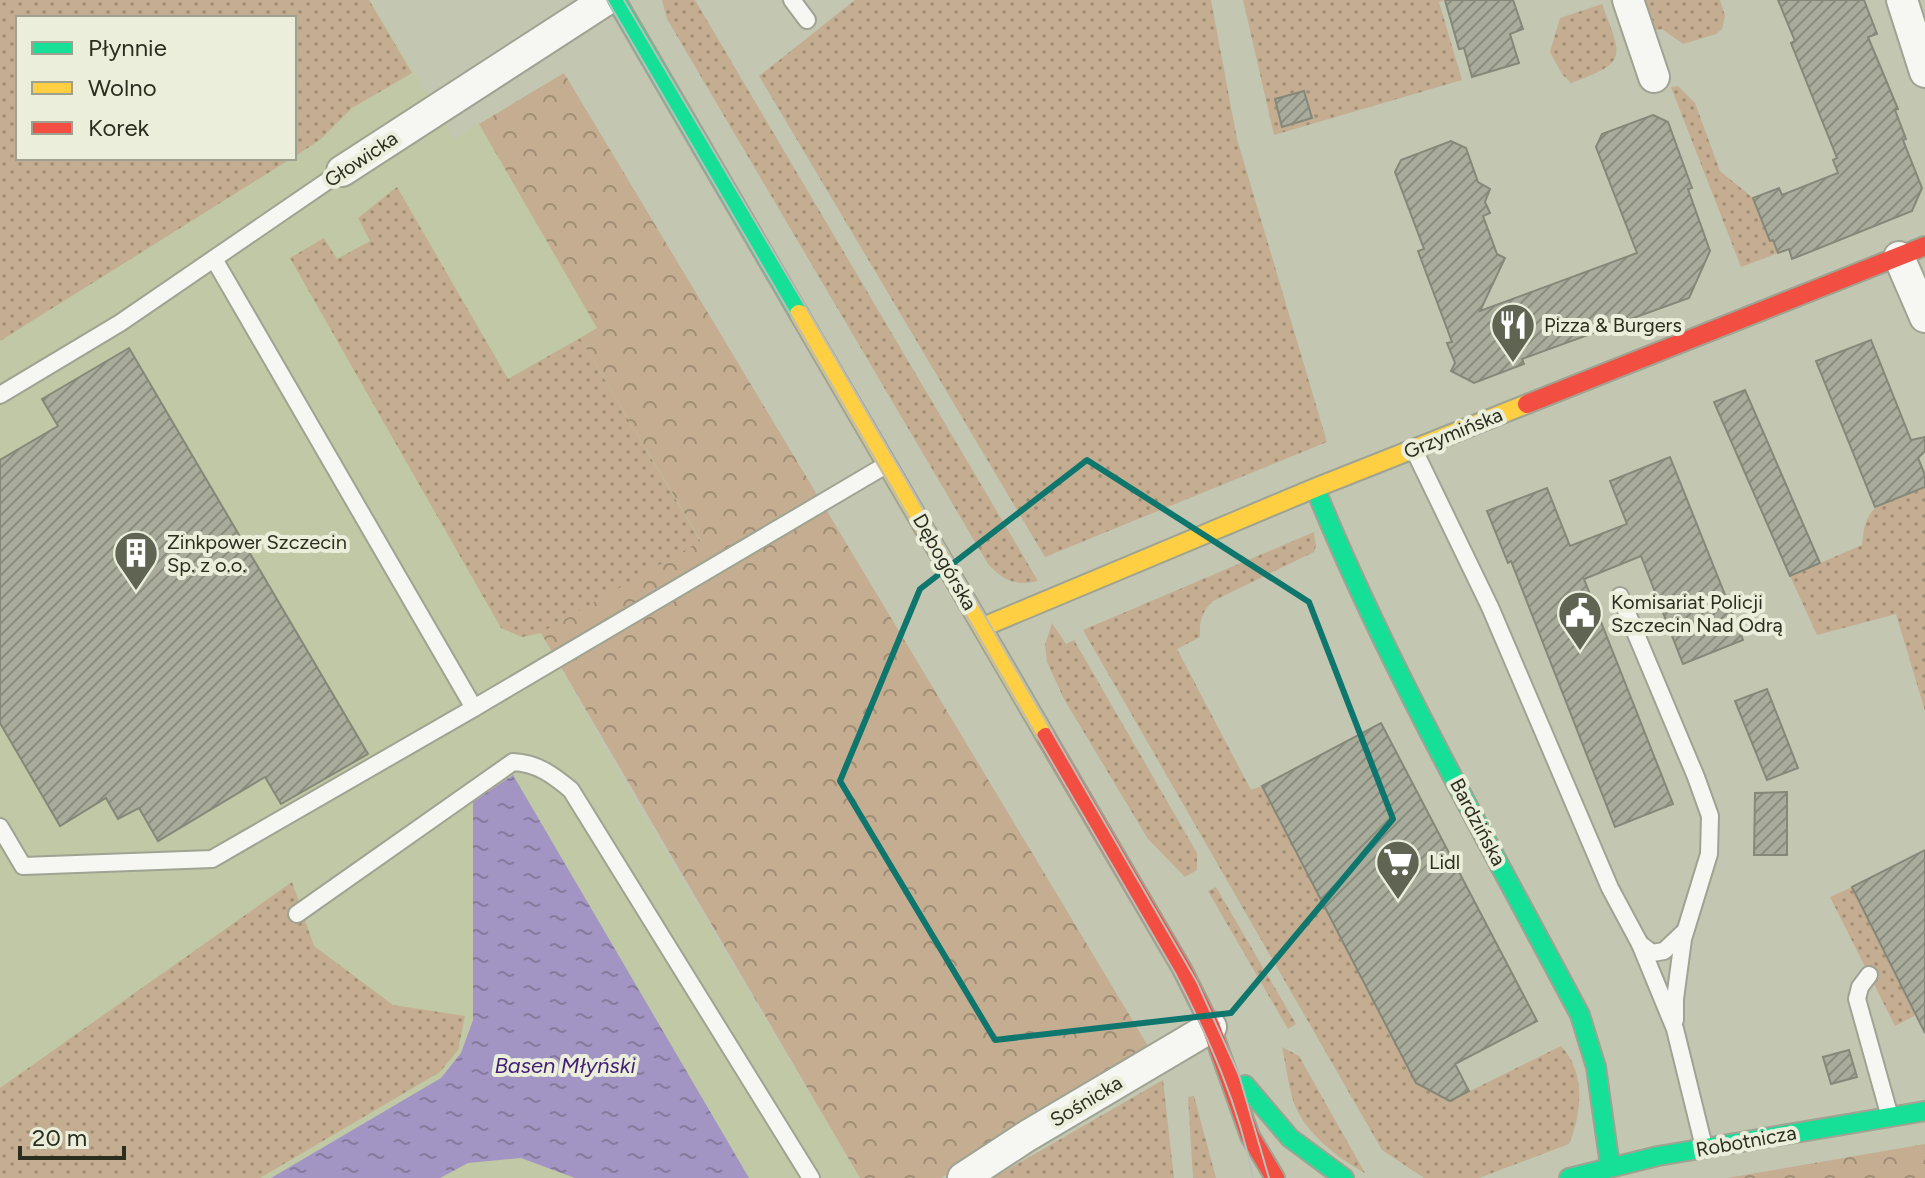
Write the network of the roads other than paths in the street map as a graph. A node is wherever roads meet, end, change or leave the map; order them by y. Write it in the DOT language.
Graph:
graph roads {
  1 [pos="606,0"];
  2 [pos="616,0"];
  3 [pos="792,0"];
  4 [pos="1628,0"];
  5 [pos="1902,0"];
  6 [pos="807,20"];
  7 [pos="1925,72"];
  8 [pos="1654,77"];
  9 [pos="342,171"];
  10 [pos="1912,252"];
  11 [pos="214,259"];
  12 [pos="1925,317"];
  13 [pos="0,395"];
  14 [pos="1413,449"];
  15 [pos="889,464"];
  16 [pos="1315,488"];
  17 [pos="1620,596"];
  18 [pos="983,627"];
  19 [pos="474,708"];
  20 [pos="0,827"];
  21 [pos="297,914"];
  22 [pos="1685,930"];
  23 [pos="1640,944"];
  24 [pos="1869,975"];
  25 [pos="1211,1027"];
  26 [pos="1675,1029"];
  27 [pos="1925,1111"];
  28 [pos="1890,1117"];
  29 [pos="1250,1136"];
  30 [pos="1704,1148"];
  31 [pos="1610,1166"];
  32 [pos="1253,1177"];
  33 [pos="811,1178"];
  34 [pos="963,1178"];
  35 [pos="1275,1178"];
  36 [pos="1344,1178"];
  37 [pos="1569,1178"];
  1 -- 9 [label="street, Głowicka"];
  2 -- 15 [label="street, Dębogórska"];
  3 -- 6 [label="lane"];
  4 -- 8 [label="street"];
  5 -- 7 [label="street"];
  9 -- 11 [label="lane, Głowicka"];
  10 -- 12 [label="street"];
  10 -- 14 [label="street, Grzymińska"];
  11 -- 13 [label="lane, Głowicka"];
  11 -- 19 [label="lane"];
  14 -- 16 [label="street, Grzymińska"];
  14 -- 23 [label="lane"];
  15 -- 18 [label="street, Dębogórska"];
  15 -- 19 [label="lane"];
  16 -- 18 [label="street, Grzymińska"];
  16 -- 31 [label="street, Bardzińska"];
  17 -- 22 [label="lane"];
  18 -- 25 [label="street, Dębogórska"];
  19 -- 20 [label="lane"];
  21 -- 33 [label="lane"];
  22 -- 23 [label="lane"];
  22 -- 26 [label="lane"];
  23 -- 26 [label="lane"];
  24 -- 28 [label="lane"];
  25 -- 29 [label="street, Dębogórska"];
  25 -- 34 [label="street, Sośnicka"];
  25 -- 36 [label="street"];
  26 -- 30 [label="lane"];
  27 -- 28 [label="street, Robotnicza"];
  28 -- 30 [label="street, Robotnicza"];
  29 -- 32 [label="street, Dębogórska"];
  29 -- 35 [label="street, Dębogórska"];
  30 -- 31 [label="street, Robotnicza"];
  31 -- 37 [label="street, Robotnicza"];
}
